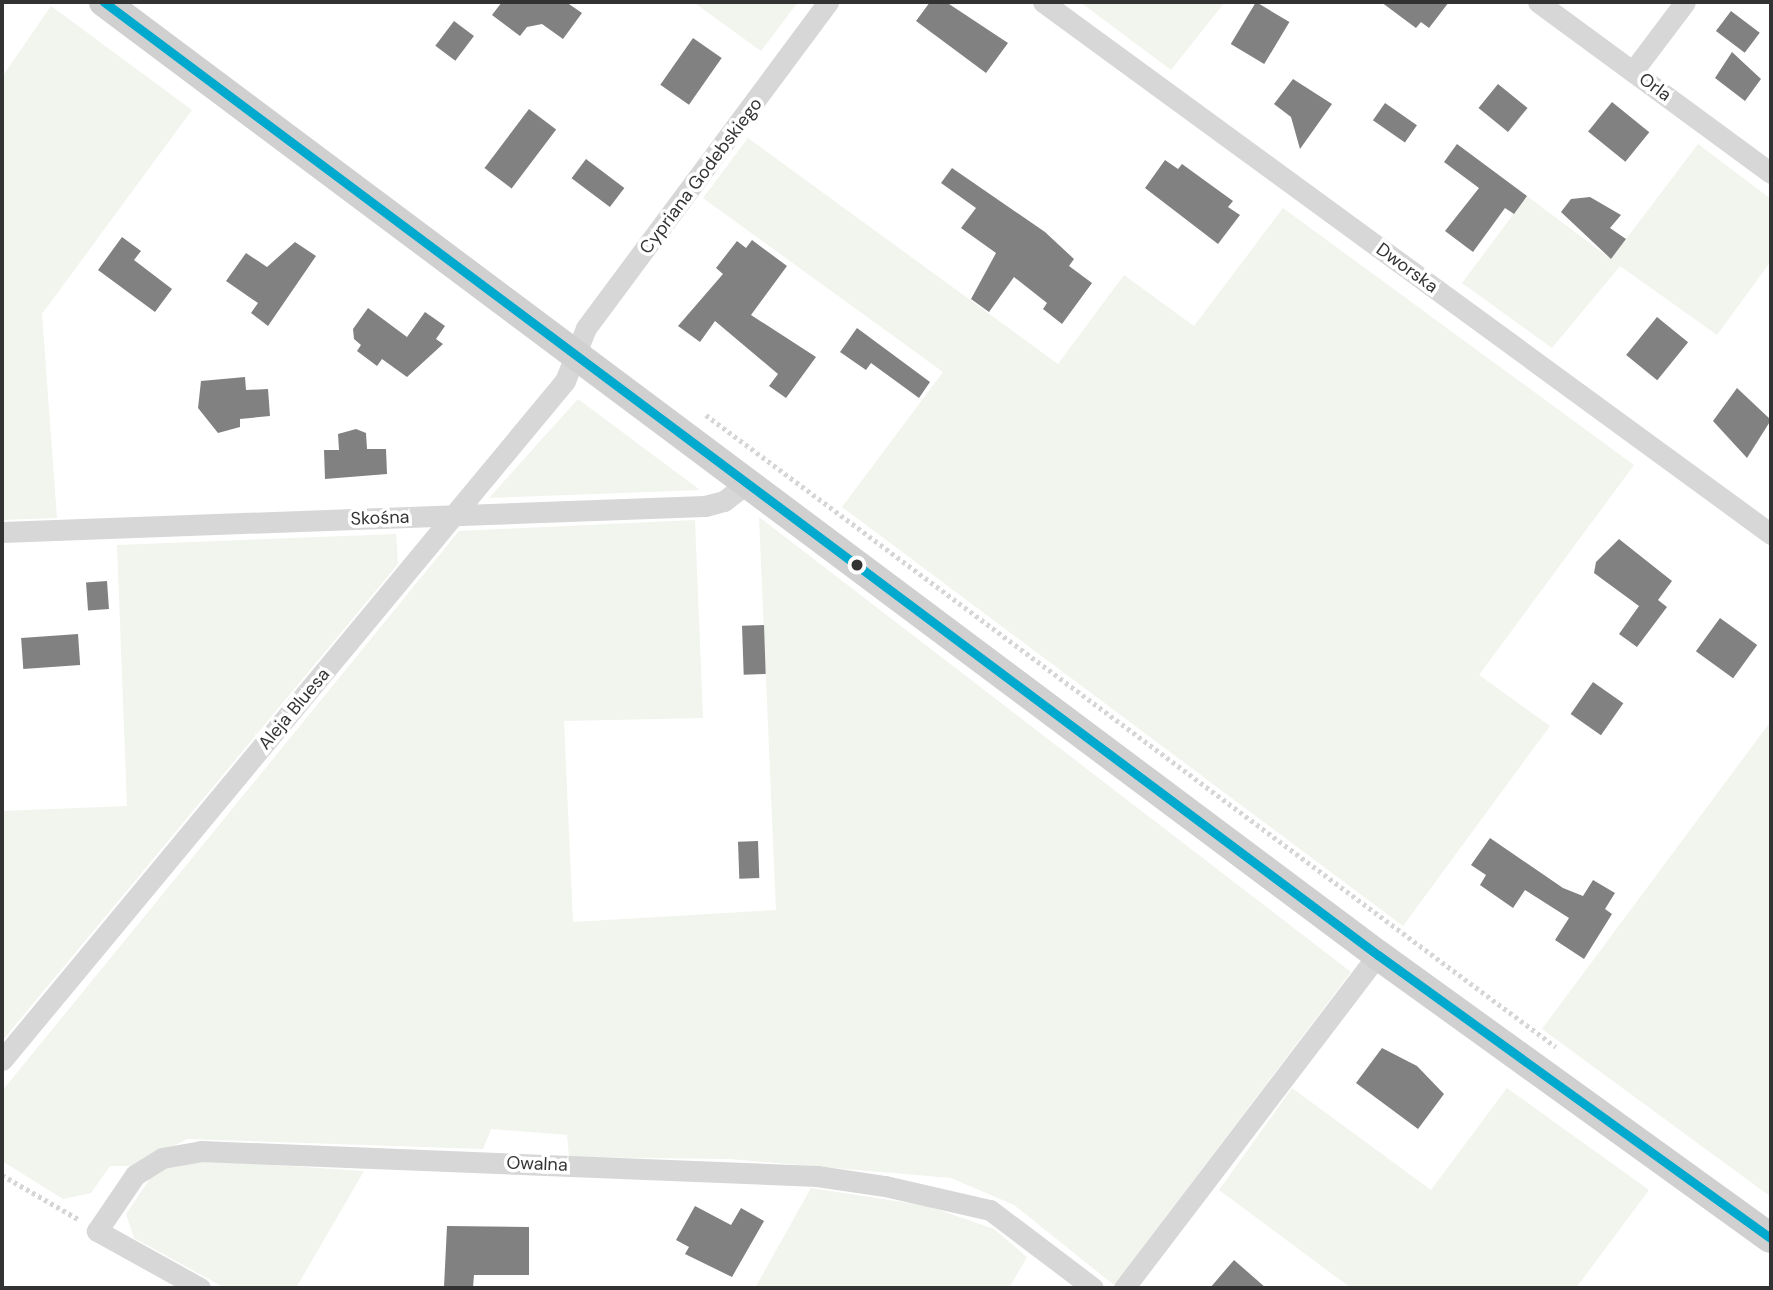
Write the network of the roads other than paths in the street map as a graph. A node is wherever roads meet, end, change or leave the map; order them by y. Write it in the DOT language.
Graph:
graph roads {
  1 [pos="104,2"];
  2 [pos="828,2"];
  3 [pos="1043,2"];
  4 [pos="1538,2"];
  5 [pos="1685,2"];
  6 [pos="1633,71"];
  7 [pos="1771,173"];
  8 [pos="575,351"];
  9 [pos="750,481"];
  10 [pos="455,516"];
  11 [pos="2,532"];
  12 [pos="1771,534"];
  13 [pos="1378,955"];
  14 [pos="2,1060"];
  15 [pos="1771,1238"];
  16 [pos="200,1288"];
  17 [pos="1093,1288"];
  18 [pos="1124,1288"];
  1 -- 8 [label="main road"];
  2 -- 8 [label="street, Cypriana Godebskiego"];
  3 -- 12 [label="street, Dworska"];
  4 -- 6 [label="street, Orla"];
  5 -- 6 [label="street"];
  6 -- 7 [label="street, Orla"];
  8 -- 9 [label="main road"];
  8 -- 10 [label="street, Aleja Bluesa"];
  9 -- 10 [label="street, Skośna"];
  9 -- 13 [label="main road"];
  10 -- 11 [label="street, Skośna"];
  10 -- 14 [label="street, Aleja Bluesa"];
  13 -- 15 [label="main road"];
  13 -- 18 [label="street"];
  16 -- 17 [label="street, Owalna"];
}
